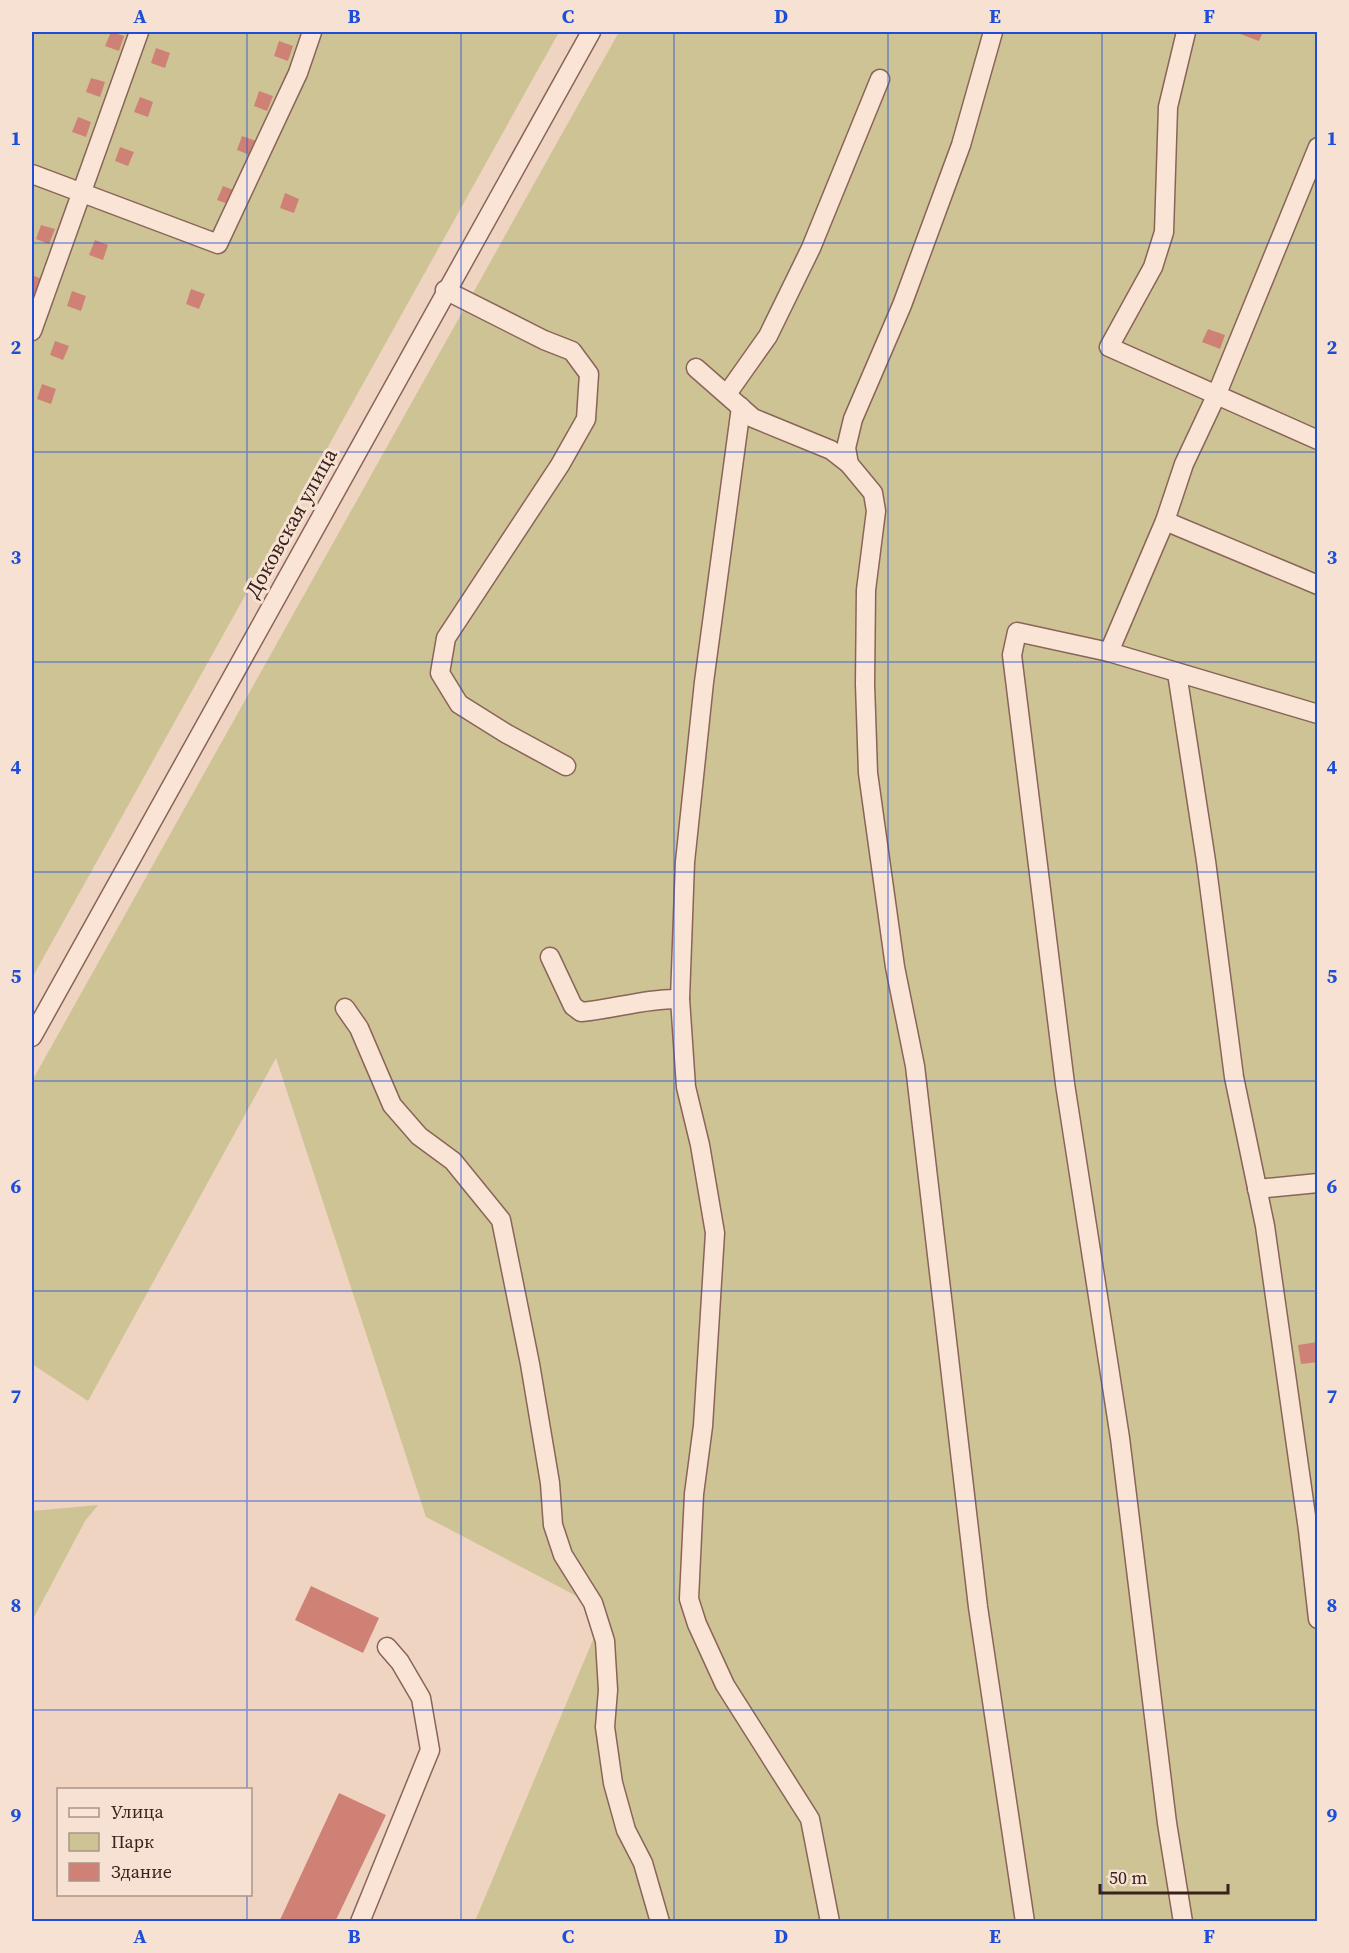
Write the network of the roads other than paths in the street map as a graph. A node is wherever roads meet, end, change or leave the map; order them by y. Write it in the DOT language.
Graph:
graph roads {
  1 [pos="139,32"];
  2 [pos="312,32"];
  3 [pos="591,32"];
  4 [pos="993,32"];
  5 [pos="1186,32"];
  6 [pos="880,79"];
  7 [pos="1317,147"];
  8 [pos="32,174"];
  9 [pos="82,193"];
  10 [pos="445,290"];
  11 [pos="32,331"];
  12 [pos="696,368"];
  13 [pos="727,394"];
  14 [pos="1216,396"];
  15 [pos="741,407"];
  16 [pos="1317,440"];
  17 [pos="849,464"];
  18 [pos="1165,521"];
  19 [pos="1317,585"];
  20 [pos="1109,652"];
  21 [pos="1177,673"];
  22 [pos="1317,714"];
  23 [pos="566,766"];
  24 [pos="550,957"];
  25 [pos="680,999"];
  26 [pos="345,1008"];
  27 [pos="32,1037"];
  28 [pos="1317,1183"];
  29 [pos="1257,1189"];
  30 [pos="1317,1619"];
  31 [pos="387,1647"];
  32 [pos="360,1922"];
  33 [pos="660,1922"];
  34 [pos="830,1922"];
  35 [pos="1025,1922"];
  36 [pos="1183,1922"];
  1 -- 9 [label="street"];
  2 -- 9 [label="street"];
  3 -- 10 [label="street, Доковская улица"];
  4 -- 17 [label="street"];
  5 -- 14 [label="street"];
  6 -- 13 [label="street"];
  7 -- 14 [label="street"];
  8 -- 9 [label="street"];
  9 -- 11 [label="street"];
  10 -- 23 [label="street"];
  10 -- 27 [label="street, Доковская улица"];
  12 -- 13 [label="street"];
  13 -- 15 [label="street"];
  14 -- 16 [label="street"];
  14 -- 18 [label="street"];
  15 -- 17 [label="street"];
  15 -- 25 [label="street"];
  17 -- 35 [label="street"];
  18 -- 19 [label="street"];
  18 -- 20 [label="street"];
  20 -- 21 [label="street"];
  20 -- 36 [label="street"];
  21 -- 22 [label="street"];
  21 -- 29 [label="street"];
  24 -- 25 [label="street"];
  25 -- 34 [label="street"];
  26 -- 33 [label="street"];
  28 -- 29 [label="street"];
  29 -- 30 [label="street"];
  31 -- 32 [label="street"];
}
